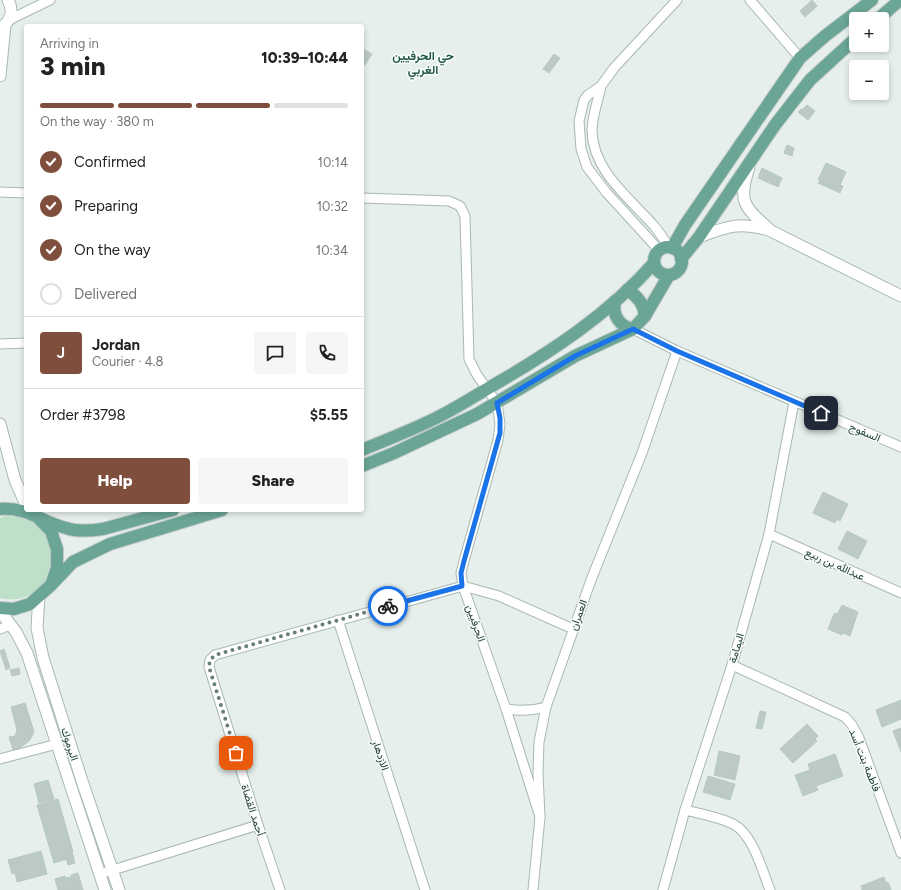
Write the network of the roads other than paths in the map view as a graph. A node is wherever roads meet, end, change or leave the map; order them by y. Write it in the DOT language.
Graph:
graph roads {
  1 [pos="8,0"];
  2 [pos="50,0"];
  3 [pos="677,0"];
  4 [pos="750,0"];
  5 [pos="872,0"];
  6 [pos="900,0"];
  7 [pos="886,12"];
  8 [pos="5,24"];
  9 [pos="849,44"];
  10 [pos="800,58"];
  11 [pos="0,76"];
  12 [pos="601,86"];
  13 [pos="751,161"];
  14 [pos="0,192"];
  15 [pos="24,193"];
  16 [pos="364,198"];
  17 [pos="769,230"];
  18 [pos="699,237"];
  19 [pos="667,248"];
  20 [pos="681,259"];
  21 [pos="654,263"];
  22 [pos="669,275"];
  23 [pos="627,290"];
  24 [pos="901,296"];
  25 [pos="615,301"];
  26 [pos="645,316"];
  27 [pos="633,329"];
  28 [pos="24,343"];
  29 [pos="0,344"];
  30 [pos="677,351"];
  31 [pos="487,389"];
  32 [pos="794,402"];
  33 [pos="497,403"];
  34 [pos="0,424"];
  35 [pos="901,448"];
  36 [pos="364,449"];
  37 [pos="364,465"];
  38 [pos="24,499"];
  39 [pos="0,509"];
  40 [pos="24,510"];
  41 [pos="31,512"];
  42 [pos="32,512"];
  43 [pos="166,512"];
  44 [pos="215,512"];
  45 [pos="769,534"];
  46 [pos="50,586"];
  47 [pos="462,586"];
  48 [pos="901,593"];
  49 [pos="39,595"];
  50 [pos="0,608"];
  51 [pos="0,611"];
  52 [pos="338,620"];
  53 [pos="5,627"];
  54 [pos="573,629"];
  55 [pos="732,665"];
  56 [pos="546,707"];
  57 [pos="506,709"];
  58 [pos="57,744"];
  59 [pos="0,759"];
  60 [pos="685,810"];
  61 [pos="540,817"];
  62 [pos="258,825"];
  63 [pos="901,853"];
  64 [pos="113,869"];
  65 [pos="100,874"];
  66 [pos="105,890"];
  67 [pos="119,890"];
  68 [pos="280,890"];
  69 [pos="425,890"];
  70 [pos="533,890"];
  71 [pos="663,890"];
  72 [pos="770,890"];
  1 -- 8 [label="street"];
  2 -- 8 [label="street"];
  3 -- 12 [label="street"];
  4 -- 10 [label="street"];
  5 -- 10 [label="main road"];
  6 -- 7 [label="main road"];
  8 -- 11 [label="street"];
  9 -- 13 [label="main road"];
  10 -- 19 [label="main road"];
  12 -- 19 [label="street"];
  12 -- 19 [label="street"];
  13 -- 17 [label="street"];
  13 -- 18 [label="main road"];
  14 -- 15 [label="street"];
  16 -- 31 [label="street"];
  17 -- 18 [label="street"];
  17 -- 24 [label="street"];
  18 -- 20 [label="main road"];
  19 -- 20 [label="main road"];
  19 -- 21 [label="main road"];
  20 -- 22 [label="main road"];
  21 -- 22 [label="main road"];
  21 -- 23 [label="main road"];
  22 -- 26 [label="main road"];
  23 -- 25 [label="main road"];
  23 -- 26 [label="main road"];
  25 -- 27 [label="main road"];
  25 -- 31 [label="main road"];
  26 -- 27 [label="main road"];
  27 -- 30 [label="street, السفوح"];
  27 -- 33 [label="main road"];
  28 -- 29 [label="street"];
  30 -- 32 [label="street, السفوح"];
  30 -- 54 [label="street, العمران"];
  31 -- 33 [label="street"];
  31 -- 36 [label="main road"];
  32 -- 35 [label="street, السفوح"];
  32 -- 45 [label="street, اليمامة"];
  33 -- 37 [label="main road"];
  33 -- 47 [label="street, الحرفيين"];
  34 -- 38 [label="street"];
  39 -- 40 [label="main road"];
  41 -- 46 [label="main road"];
  42 -- 43 [label="main road"];
  44 -- 46 [label="main road"];
  45 -- 48 [label="street, عبدالله بن ربيع"];
  45 -- 55 [label="street, اليمامة"];
  46 -- 49 [label="main road"];
  47 -- 52 [label="street"];
  47 -- 54 [label="street"];
  47 -- 57 [label="street, الحرفيين"];
  49 -- 50 [label="main road"];
  49 -- 64 [label="street, اليرموك"];
  51 -- 53 [label="street, اليرموك"];
  52 -- 62 [label="street, أحمد القضاة"];
  52 -- 69 [label="street, الازدهار"];
  53 -- 58 [label="street, اليرموك"];
  54 -- 56 [label="street, العمران"];
  55 -- 60 [label="street, اليمامة"];
  55 -- 63 [label="street, فاطمة بنت أسد"];
  56 -- 57 [label="street"];
  56 -- 61 [label="street, العمران"];
  57 -- 61 [label="street, الحرفيين"];
  58 -- 59 [label="street"];
  58 -- 65 [label="street, اليرموك"];
  60 -- 71 [label="street, اليمامة"];
  60 -- 72 [label="street"];
  61 -- 70 [label="street, العمران"];
  62 -- 64 [label="street"];
  62 -- 68 [label="street, أحمد القضاة"];
  64 -- 65 [label="street"];
  64 -- 67 [label="street, اليرموك"];
  65 -- 66 [label="street, اليرموك"];
}
